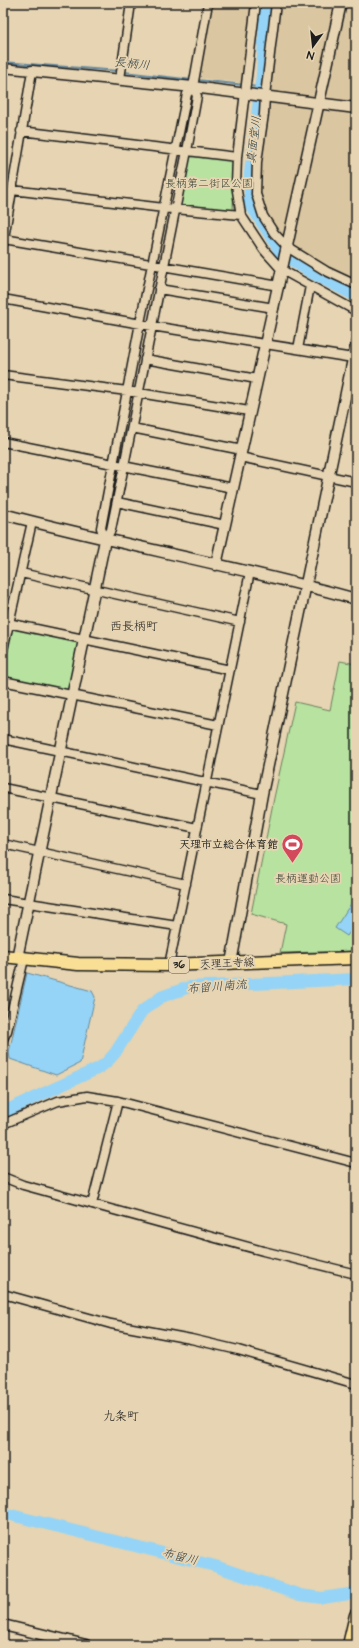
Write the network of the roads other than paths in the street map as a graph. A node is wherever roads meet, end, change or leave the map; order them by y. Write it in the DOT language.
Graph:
graph roads {
  1 [pos="131,3"];
  2 [pos="208,3"];
  3 [pos="256,3"];
  4 [pos="276,3"];
  5 [pos="341,3"];
  6 [pos="3,68"];
  7 [pos="32,71"];
  8 [pos="120,79"];
  9 [pos="192,87"];
  10 [pos="247,93"];
  11 [pos="264,96"];
  12 [pos="318,103"];
  13 [pos="356,108"];
  14 [pos="21,131"];
  15 [pos="176,149"];
  16 [pos="187,151"];
  17 [pos="237,157"];
  18 [pos="12,190"];
  19 [pos="164,208"];
  20 [pos="176,209"];
  21 [pos="241,214"];
  22 [pos="4,242"];
  23 [pos="287,248"];
  24 [pos="153,265"];
  25 [pos="164,267"];
  26 [pos="283,268"];
  27 [pos="356,285"];
  28 [pos="279,286"];
  29 [pos="310,286"];
  30 [pos="159,289"];
  31 [pos="3,299"];
  32 [pos="274,308"];
  33 [pos="356,311"];
  34 [pos="140,323"];
  35 [pos="152,326"];
  36 [pos="266,345"];
  37 [pos="356,345"];
  38 [pos="298,350"];
  39 [pos="353,358"];
  40 [pos="145,359"];
  41 [pos="3,375"];
  42 [pos="257,379"];
  43 [pos="127,391"];
  44 [pos="139,393"];
  45 [pos="249,411"];
  46 [pos="132,428"];
  47 [pos="3,442"];
  48 [pos="241,454"];
  49 [pos="114,464"];
  50 [pos="124,466"];
  51 [pos="329,476"];
  52 [pos="356,482"];
  53 [pos="233,488"];
  54 [pos="116,502"];
  55 [pos="3,514"];
  56 [pos="32,522"];
  57 [pos="225,525"];
  58 [pos="104,540"];
  59 [pos="216,565"];
  60 [pos="250,572"];
  61 [pos="21,573"];
  62 [pos="305,585"];
  63 [pos="95,590"];
  64 [pos="356,599"];
  65 [pos="240,622"];
  66 [pos="6,623"];
  67 [pos="83,639"];
  68 [pos="3,650"];
  69 [pos="230,670"];
  70 [pos="3,681"];
  71 [pos="71,695"];
  72 [pos="218,725"];
  73 [pos="3,739"];
  74 [pos="61,752"];
  75 [pos="207,782"];
  76 [pos="3,788"];
  77 [pos="262,794"];
  78 [pos="51,798"];
  79 [pos="197,828"];
  80 [pos="3,844"];
  81 [pos="40,852"];
  82 [pos="186,884"];
  83 [pos="3,899"];
  84 [pos="29,904"];
  85 [pos="177,926"];
  86 [pos="3,956"];
  87 [pos="21,958"];
  88 [pos="356,958"];
  89 [pos="231,963"];
  90 [pos="169,965"];
  91 [pos="3,1039"];
  92 [pos="118,1101"];
  93 [pos="3,1124"];
  94 [pos="356,1163"];
  95 [pos="3,1177"];
  96 [pos="92,1204"];
  97 [pos="356,1274"];
  98 [pos="3,1294"];
  99 [pos="356,1384"];
  100 [pos="356,1615"];
  101 [pos="3,1625"];
  102 [pos="60,1642"];
  103 [pos="86,1645"];
  104 [pos="349,1645"];
  1 -- 8 [label="street"];
  2 -- 9 [label="street"];
  3 -- 10 [label="street"];
  4 -- 11 [label="street"];
  5 -- 12 [label="street"];
  6 -- 7 [label="street"];
  7 -- 8 [label="street"];
  7 -- 14 [label="street"];
  8 -- 9 [label="street"];
  9 -- 10 [label="street"];
  9 -- 15 [label="street"];
  9 -- 16 [label="street"];
  10 -- 11 [label="street"];
  10 -- 17 [label="street"];
  11 -- 12 [label="street"];
  11 -- 23 [label="street"];
  12 -- 13 [label="street"];
  12 -- 23 [label="street"];
  14 -- 15 [label="street"];
  14 -- 18 [label="street"];
  15 -- 16 [label="street"];
  15 -- 19 [label="street"];
  16 -- 17 [label="street"];
  16 -- 20 [label="street"];
  17 -- 21 [label="street"];
  18 -- 19 [label="street"];
  18 -- 22 [label="street"];
  19 -- 20 [label="street"];
  19 -- 24 [label="street"];
  20 -- 21 [label="street"];
  20 -- 25 [label="street"];
  21 -- 26 [label="street"];
  22 -- 24 [label="street"];
  23 -- 26 [label="street"];
  23 -- 27 [label="street"];
  24 -- 25 [label="street"];
  24 -- 34 [label="street"];
  25 -- 28 [label="street"];
  25 -- 30 [label="street"];
  26 -- 28 [label="street"];
  26 -- 29 [label="street"];
  28 -- 32 [label="street"];
  29 -- 33 [label="street"];
  29 -- 38 [label="street"];
  30 -- 32 [label="street"];
  30 -- 35 [label="street"];
  31 -- 34 [label="street"];
  32 -- 36 [label="street"];
  34 -- 35 [label="street"];
  34 -- 43 [label="street"];
  35 -- 36 [label="street"];
  35 -- 40 [label="street"];
  36 -- 38 [label="street"];
  36 -- 42 [label="street"];
  37 -- 39 [label="street"];
  38 -- 39 [label="street"];
  39 -- 51 [label="street"];
  40 -- 42 [label="street"];
  40 -- 44 [label="street"];
  41 -- 43 [label="street"];
  42 -- 45 [label="street"];
  43 -- 44 [label="street"];
  43 -- 49 [label="street"];
  44 -- 45 [label="street"];
  44 -- 46 [label="street"];
  45 -- 48 [label="street"];
  46 -- 48 [label="street"];
  46 -- 50 [label="street"];
  47 -- 49 [label="street"];
  48 -- 51 [label="street"];
  48 -- 53 [label="street"];
  49 -- 50 [label="street"];
  49 -- 58 [label="street"];
  50 -- 53 [label="street"];
  50 -- 54 [label="street"];
  51 -- 52 [label="street"];
  51 -- 62 [label="street"];
  53 -- 57 [label="street"];
  54 -- 57 [label="street"];
  54 -- 58 [label="street"];
  55 -- 56 [label="street"];
  56 -- 58 [label="street"];
  56 -- 61 [label="street"];
  57 -- 59 [label="street"];
  58 -- 59 [label="street"];
  58 -- 63 [label="street"];
  59 -- 60 [label="street"];
  60 -- 62 [label="street"];
  60 -- 65 [label="street"];
  61 -- 63 [label="street"];
  61 -- 66 [label="street"];
  62 -- 64 [label="street"];
  62 -- 77 [label="street"];
  63 -- 65 [label="street"];
  63 -- 67 [label="street"];
  65 -- 69 [label="street"];
  66 -- 67 [label="street"];
  66 -- 68 [label="street"];
  67 -- 69 [label="street"];
  67 -- 71 [label="street"];
  69 -- 72 [label="street"];
  70 -- 71 [label="street"];
  71 -- 72 [label="street"];
  71 -- 74 [label="street"];
  72 -- 75 [label="street"];
  73 -- 74 [label="street"];
  74 -- 75 [label="street"];
  74 -- 78 [label="street"];
  75 -- 77 [label="street"];
  75 -- 79 [label="street"];
  76 -- 78 [label="street"];
  77 -- 89 [label="street"];
  78 -- 79 [label="street"];
  78 -- 81 [label="street"];
  79 -- 82 [label="street"];
  80 -- 81 [label="street"];
  81 -- 82 [label="street"];
  81 -- 84 [label="street"];
  82 -- 85 [label="street"];
  83 -- 84 [label="street"];
  84 -- 85 [label="street"];
  84 -- 87 [label="street"];
  85 -- 90 [label="street"];
  86 -- 87 [label="main road, 天理王寺線 / 36"];
  87 -- 90 [label="main road, 天理王寺線 / 36"];
  87 -- 91 [label="street"];
  88 -- 89 [label="main road, 天理王寺線 / 36"];
  89 -- 90 [label="main road, 天理王寺線 / 36"];
  92 -- 93 [label="street"];
  92 -- 94 [label="street"];
  92 -- 96 [label="street"];
  95 -- 96 [label="street"];
  96 -- 97 [label="street"];
  98 -- 99 [label="street"];
  100 -- 104 [label="main road"];
  101 -- 102 [label="street"];
  102 -- 103 [label="street"];
}
